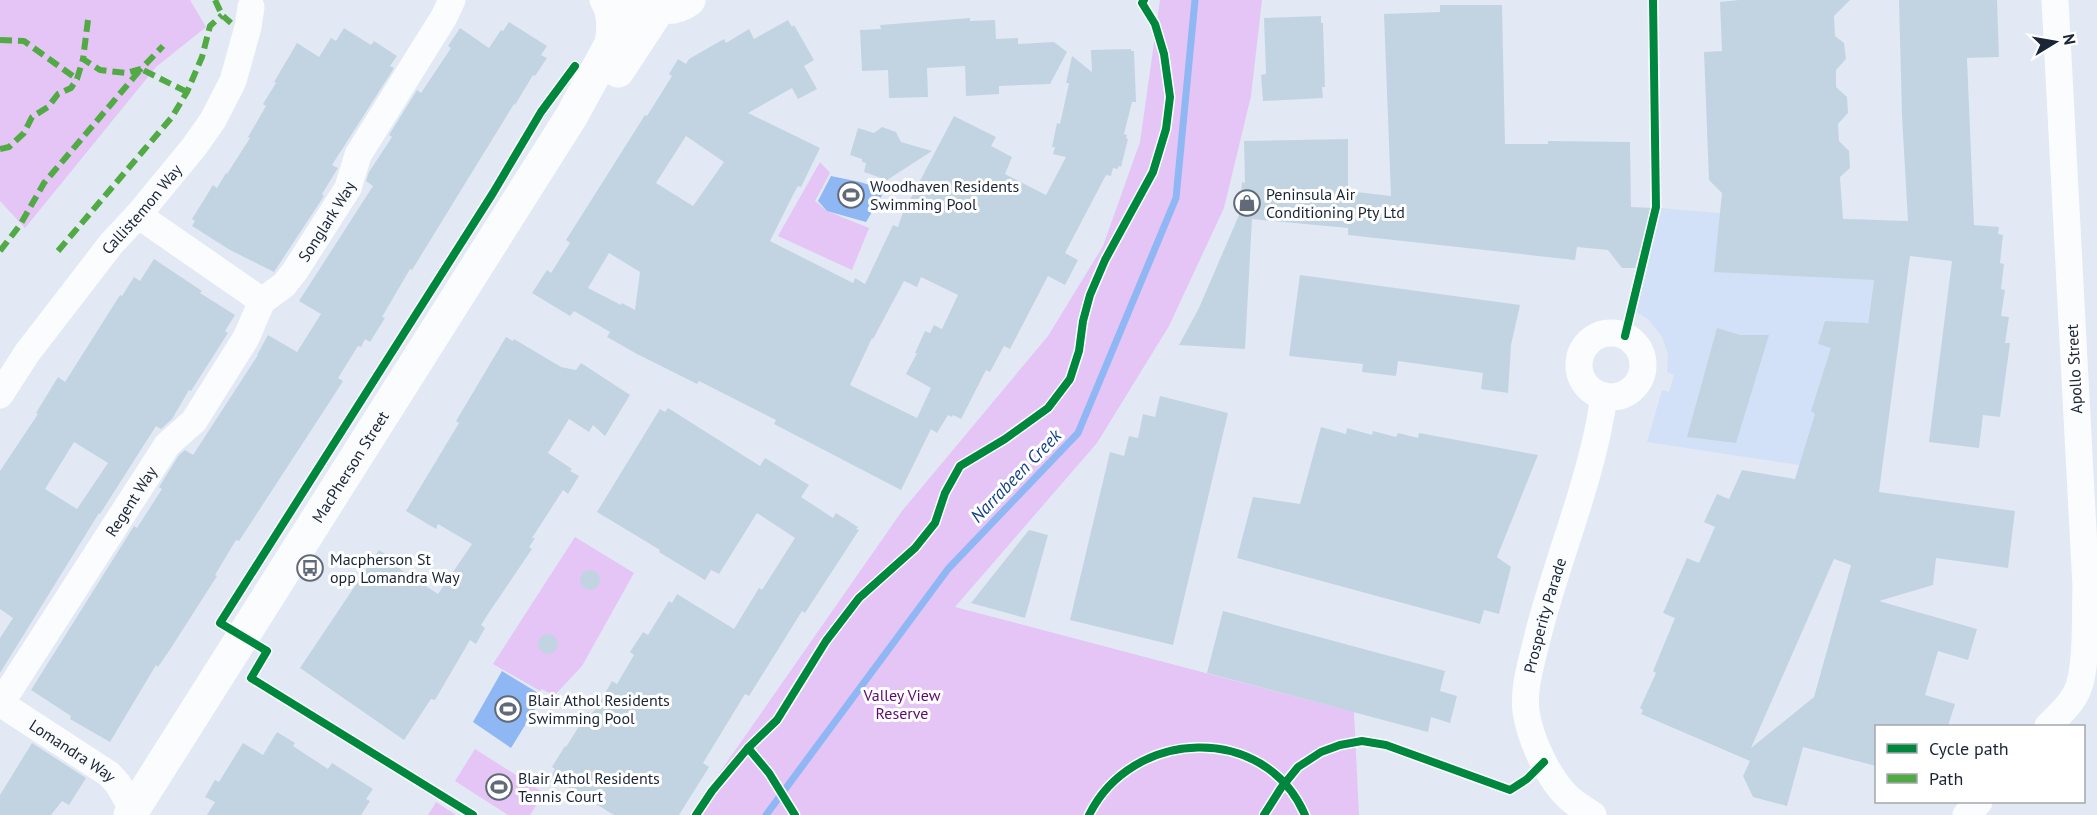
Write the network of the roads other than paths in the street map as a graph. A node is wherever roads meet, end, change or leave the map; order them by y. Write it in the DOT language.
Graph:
graph roads {
  1 [pos="452,0"];
  2 [pos="603,0"];
  3 [pos="2055,0"];
  4 [pos="251,2"];
  5 [pos="658,2"];
  6 [pos="608,47"];
  7 [pos="572,117"];
  8 [pos="138,215"];
  9 [pos="262,302"];
  10 [pos="0,395"];
  11 [pos="1604,396"];
  12 [pos="0,703"];
  13 [pos="2049,725"];
  14 [pos="1977,803"];
  15 [pos="131,813"];
  16 [pos="1593,815"];
  17 [pos="1966,815"];
  1 -- 9 [label="street, Songlark Way"];
  2 -- 6 [label="street"];
  3 -- 13 [label="street, Apollo Street"];
  4 -- 8 [label="street, Callistemon Way"];
  5 -- 6 [label="street, MacPherson Street"];
  5 -- 7 [label="street, MacPherson Street"];
  6 -- 7 [label="street, MacPherson Street"];
  7 -- 15 [label="street, MacPherson Street"];
  8 -- 9 [label="street"];
  8 -- 10 [label="street, Callistemon Way"];
  9 -- 12 [label="street, Regent Way"];
  11 -- 16 [label="street, Prosperity Parade"];
  12 -- 15 [label="street, Lomandra Way"];
  14 -- 17 [label="street"];
}
